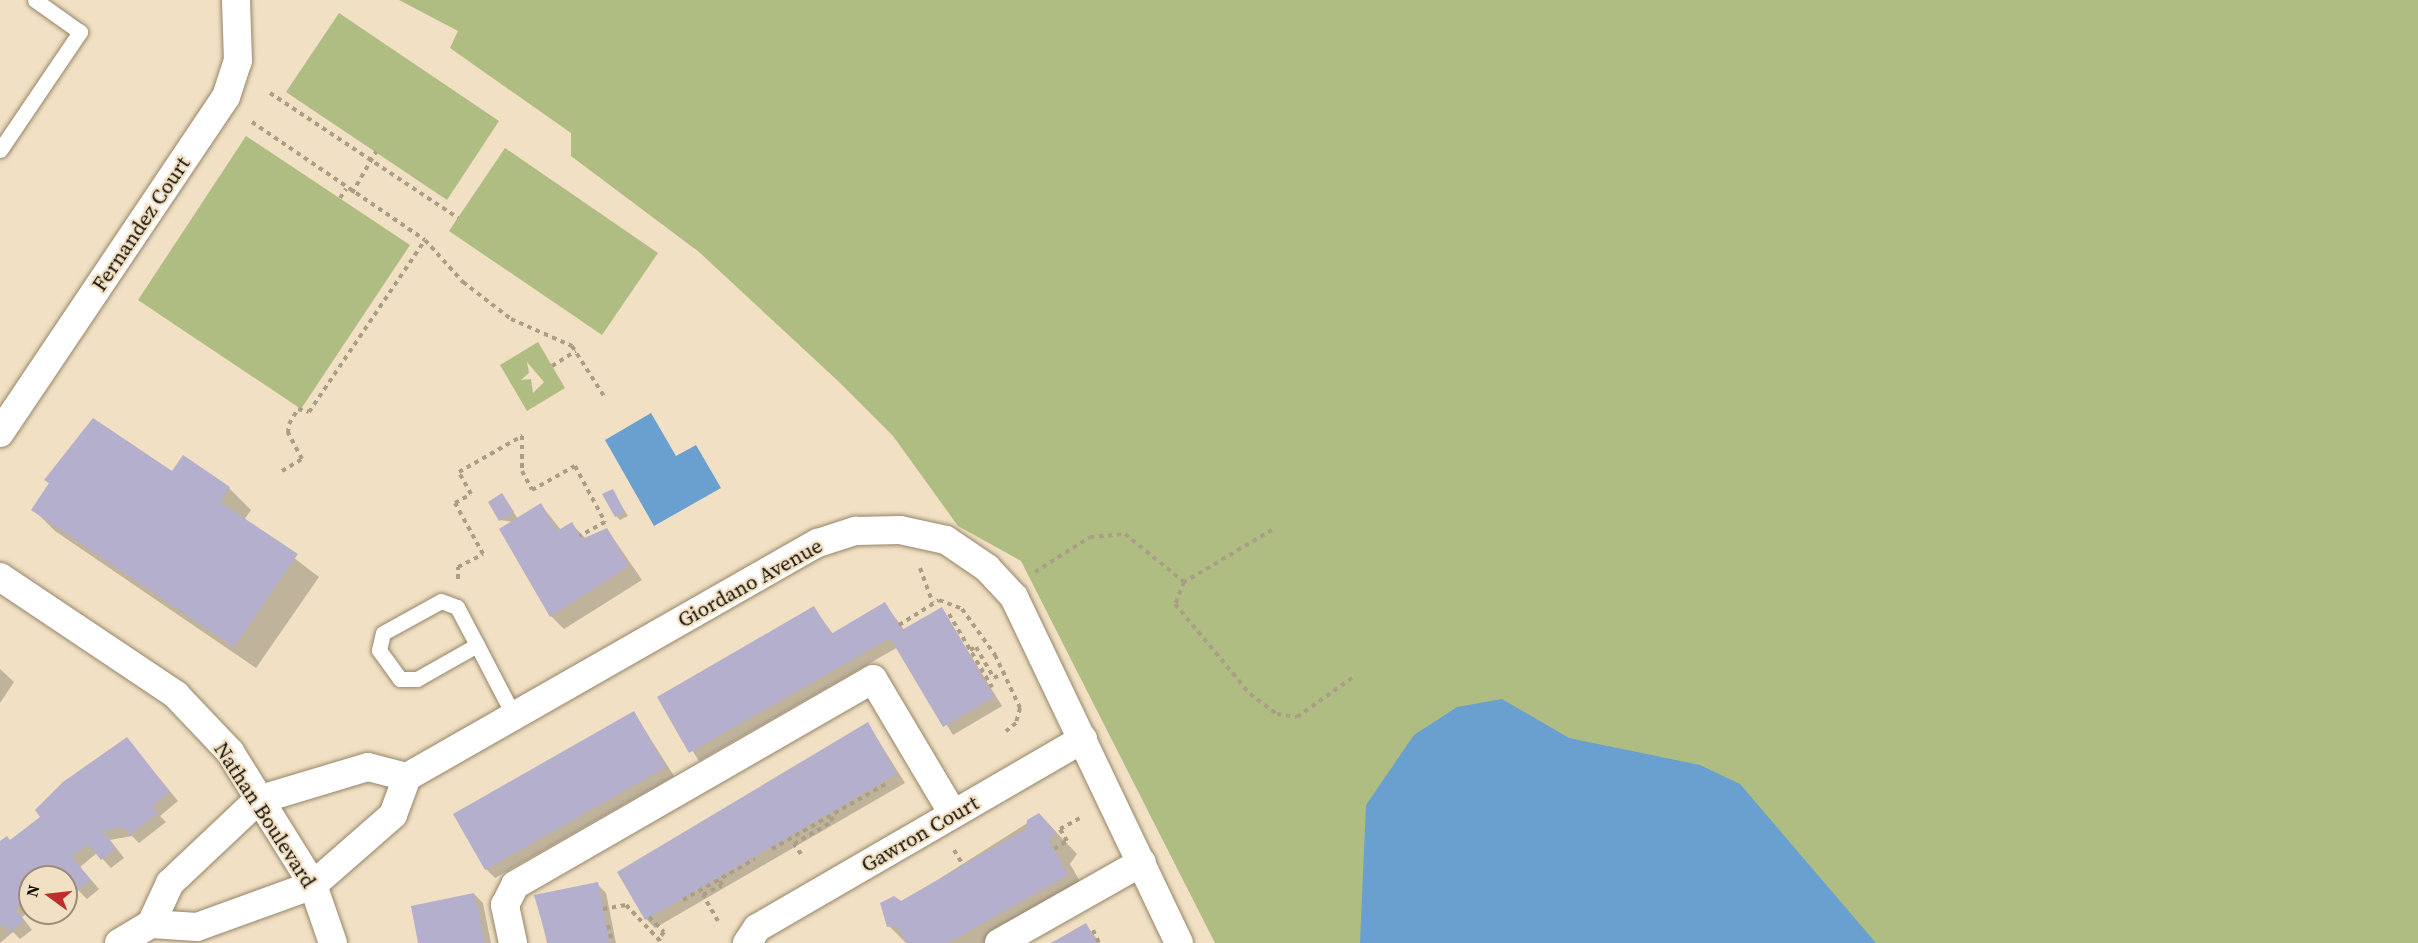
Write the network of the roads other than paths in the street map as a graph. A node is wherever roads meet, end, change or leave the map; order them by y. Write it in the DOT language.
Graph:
graph roads {
  1 [pos="35,0"];
  2 [pos="236,0"];
  3 [pos="0,150"];
  4 [pos="0,433"];
  5 [pos="0,577"];
  6 [pos="477,645"];
  7 [pos="514,716"];
  8 [pos="1083,739"];
  9 [pos="407,777"];
  10 [pos="258,800"];
  11 [pos="953,814"];
  12 [pos="1142,862"];
  13 [pos="313,885"];
  14 [pos="151,924"];
  15 [pos="757,938"];
  16 [pos="119,943"];
  17 [pos="333,943"];
  18 [pos="513,943"];
  19 [pos="999,943"];
  20 [pos="1179,943"];
  1 -- 3 [label="lane"];
  2 -- 4 [label="street, Fernandez Court"];
  5 -- 10 [label="street, Nathan Boulevard"];
  6 -- 6 [label="lane"];
  6 -- 7 [label="lane"];
  7 -- 8 [label="street, Giordano Avenue"];
  7 -- 9 [label="street, Giordano Avenue"];
  8 -- 11 [label="street, Gawron Court"];
  8 -- 12 [label="street, Giordano Avenue"];
  9 -- 10 [label="street"];
  9 -- 13 [label="street"];
  10 -- 13 [label="street, Nathan Boulevard"];
  10 -- 14 [label="street"];
  11 -- 15 [label="street, Gawron Court"];
  11 -- 18 [label="street"];
  12 -- 19 [label="street"];
  12 -- 20 [label="street, Giordano Avenue"];
  13 -- 14 [label="street"];
  13 -- 17 [label="street, Nathan Boulevard"];
  14 -- 16 [label="street"];
}
